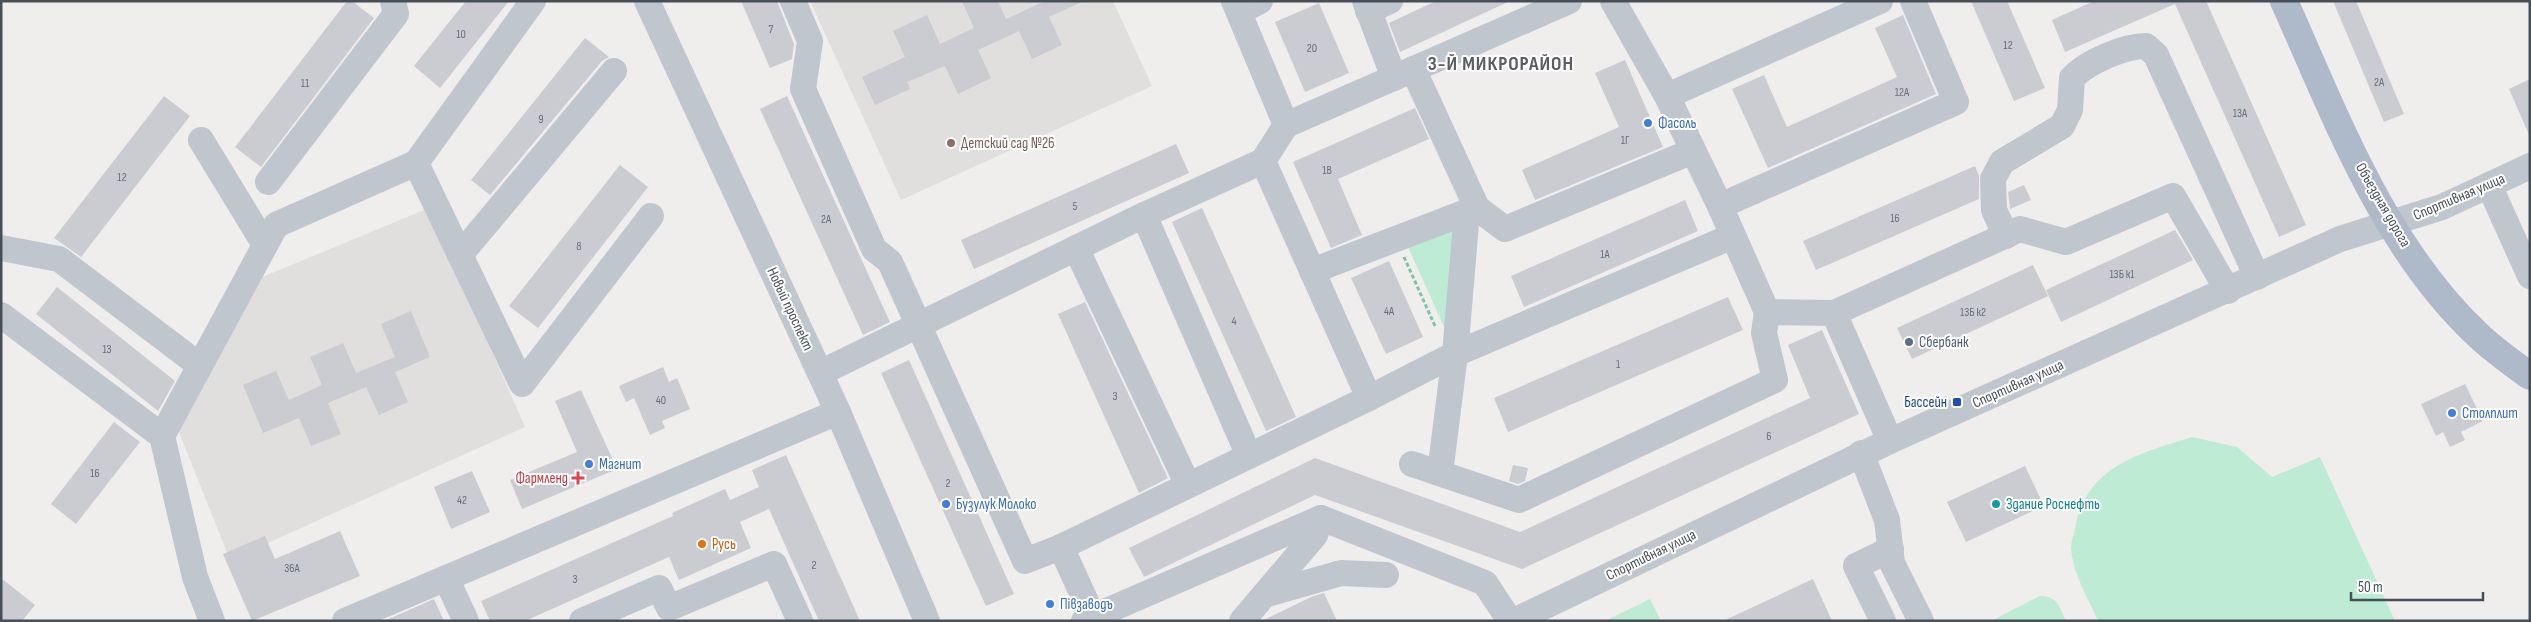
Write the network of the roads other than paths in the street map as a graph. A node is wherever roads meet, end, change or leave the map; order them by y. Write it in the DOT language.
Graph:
graph roads {
  1 [pos="393,1"];
  2 [pos="533,1"];
  3 [pos="647,1"];
  4 [pos="794,1"];
  5 [pos="1569,1"];
  6 [pos="1613,1"];
  7 [pos="1880,1"];
  8 [pos="1912,1"];
  9 [pos="2284,1"];
  10 [pos="1244,5"];
  11 [pos="1374,5"];
  12 [pos="614,71"];
  13 [pos="1404,74"];
  14 [pos="1667,96"];
  15 [pos="1286,125"];
  16 [pos="201,140"];
  17 [pos="1693,151"];
  18 [pos="1263,161"];
  19 [pos="416,163"];
  20 [pos="2530,166"];
  21 [pos="268,182"];
  22 [pos="2489,185"];
  23 [pos="1720,206"];
  24 [pos="1472,210"];
  25 [pos="1144,215"];
  26 [pos="651,216"];
  27 [pos="2391,224"];
  28 [pos="1733,236"];
  29 [pos="2006,236"];
  30 [pos="265,245"];
  31 [pos="1,248"];
  32 [pos="1076,248"];
  33 [pos="460,255"];
  34 [pos="1312,271"];
  35 [pos="2530,276"];
  36 [pos="2257,277"];
  37 [pos="2228,290"];
  38 [pos="1767,312"];
  39 [pos="1834,313"];
  40 [pos="1,315"];
  41 [pos="918,325"];
  42 [pos="1455,344"];
  43 [pos="199,365"];
  44 [pos="820,373"];
  45 [pos="2530,376"];
  46 [pos="1370,398"];
  47 [pos="838,412"];
  48 [pos="162,436"];
  49 [pos="1890,441"];
  50 [pos="1862,454"];
  51 [pos="1249,456"];
  52 [pos="1412,464"];
  53 [pos="1440,474"];
  54 [pos="1188,486"];
  55 [pos="1321,518"];
  56 [pos="1061,547"];
  57 [pos="1891,549"];
  58 [pos="1386,575"];
  59 [pos="446,578"];
  60 [pos="1264,595"];
  61 [pos="1089,619"];
  62 [pos="212,621"];
  63 [pos="345,621"];
  64 [pos="466,621"];
  65 [pos="582,621"];
  66 [pos="800,621"];
  67 [pos="927,621"];
  68 [pos="1242,621"];
  69 [pos="1512,621"];
  70 [pos="1883,621"];
  71 [pos="1921,621"];
  1 -- 21 [label="street"];
  2 -- 19 [label="street"];
  3 -- 44 [label="street, Новый проспект"];
  4 -- 41 [label="street"];
  5 -- 13 [label="street"];
  6 -- 14 [label="street"];
  7 -- 14 [label="street"];
  8 -- 23 [label="street"];
  9 -- 27 [label="main road, Объездная дорога"];
  10 -- 15 [label="street"];
  11 -- 13 [label="street"];
  12 -- 33 [label="street"];
  13 -- 15 [label="street"];
  13 -- 24 [label="street"];
  14 -- 17 [label="street"];
  15 -- 18 [label="street"];
  16 -- 30 [label="street"];
  17 -- 23 [label="street"];
  17 -- 24 [label="street"];
  18 -- 25 [label="street"];
  18 -- 34 [label="street"];
  19 -- 30 [label="street"];
  19 -- 33 [label="street"];
  20 -- 22 [label="street, Спортивная улица"];
  22 -- 27 [label="street, Спортивная улица"];
  22 -- 35 [label="street"];
  23 -- 28 [label="street"];
  24 -- 34 [label="street"];
  24 -- 42 [label="street"];
  25 -- 32 [label="street"];
  25 -- 51 [label="street"];
  26 -- 33 [label="street"];
  27 -- 36 [label="street, Спортивная улица"];
  27 -- 45 [label="main road, Объездная дорога"];
  28 -- 38 [label="street"];
  28 -- 42 [label="street"];
  29 -- 36 [label="street"];
  29 -- 37 [label="street"];
  29 -- 39 [label="street"];
  30 -- 43 [label="street"];
  31 -- 43 [label="street"];
  32 -- 41 [label="street"];
  32 -- 54 [label="street"];
  34 -- 46 [label="street"];
  36 -- 37 [label="street, Спортивная улица"];
  37 -- 49 [label="street, Спортивная улица"];
  38 -- 39 [label="street"];
  38 -- 53 [label="street"];
  39 -- 49 [label="street"];
  40 -- 48 [label="street"];
  41 -- 44 [label="street"];
  41 -- 56 [label="street"];
  42 -- 46 [label="street"];
  42 -- 53 [label="street"];
  43 -- 48 [label="street"];
  44 -- 47 [label="street, Новый проспект"];
  46 -- 51 [label="street"];
  47 -- 59 [label="street"];
  47 -- 67 [label="street, Новый проспект"];
  48 -- 62 [label="street"];
  49 -- 50 [label="street, Спортивная улица"];
  50 -- 57 [label="street"];
  50 -- 69 [label="street, Спортивная улица"];
  51 -- 54 [label="street"];
  52 -- 53 [label="street"];
  54 -- 56 [label="street"];
  55 -- 60 [label="street"];
  55 -- 61 [label="street"];
  55 -- 69 [label="street"];
  56 -- 61 [label="street"];
  57 -- 70 [label="street"];
  57 -- 71 [label="street"];
  58 -- 60 [label="street"];
  59 -- 63 [label="street"];
  59 -- 64 [label="street"];
  60 -- 68 [label="street"];
  65 -- 66 [label="street"];
}
